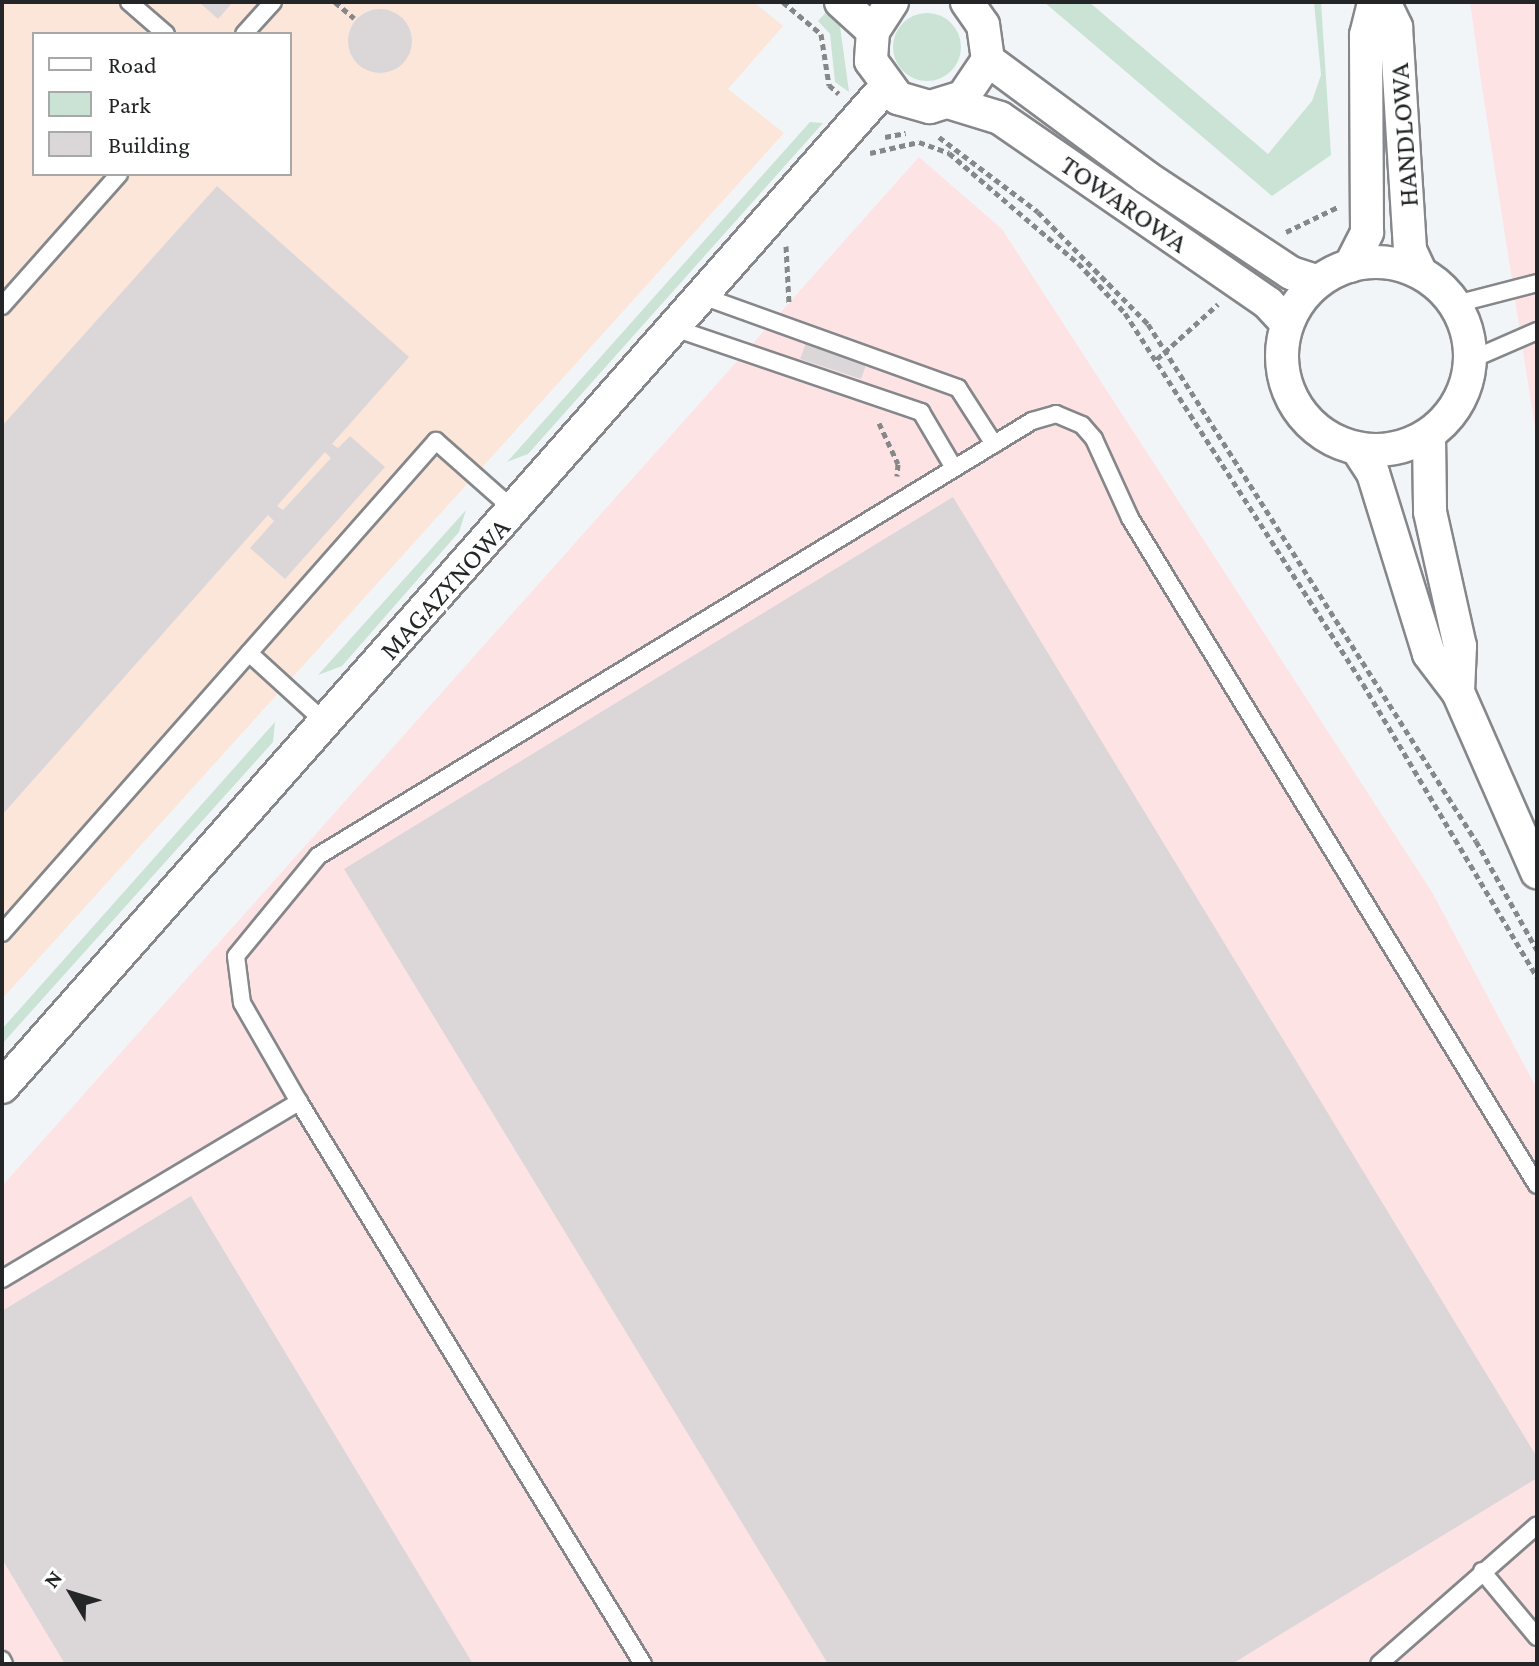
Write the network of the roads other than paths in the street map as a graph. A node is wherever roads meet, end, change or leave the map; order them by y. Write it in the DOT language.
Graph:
graph roads {
  1 [pos="129,2"];
  2 [pos="273,2"];
  3 [pos="841,2"];
  4 [pos="892,2"];
  5 [pos="967,2"];
  6 [pos="1374,2"];
  7 [pos="1384,2"];
  8 [pos="873,31"];
  9 [pos="164,32"];
  10 [pos="246,32"];
  11 [pos="988,60"];
  12 [pos="885,88"];
  13 [pos="951,103"];
  14 [pos="117,176"];
  15 [pos="1350,266"];
  16 [pos="1419,269"];
  17 [pos="1316,281"];
  18 [pos="1537,283"];
  19 [pos="705,297"];
  20 [pos="1456,304"];
  21 [pos="2,306"];
  22 [pos="1286,322"];
  23 [pos="677,329"];
  24 [pos="1537,331"];
  25 [pos="1475,358"];
  26 [pos="1429,436"];
  27 [pos="994,444"];
  28 [pos="1358,450"];
  29 [pos="954,468"];
  30 [pos="515,511"];
  31 [pos="249,653"];
  32 [pos="1458,692"];
  33 [pos="326,723"];
  34 [pos="1537,872"];
  35 [pos="2,933"];
  36 [pos="2,1087"];
  37 [pos="299,1102"];
  38 [pos="1537,1185"];
  39 [pos="2,1279"];
  40 [pos="1537,1525"];
  41 [pos="1482,1571"];
  42 [pos="1537,1637"];
  43 [pos="1382,1663"];
  44 [pos="643,1664"];
  1 -- 9 [label="lane"];
  2 -- 10 [label="lane"];
  3 -- 8 [label="street"];
  4 -- 8 [label="street"];
  5 -- 11 [label="street"];
  6 -- 15 [label="street, HANDLOWA"];
  7 -- 16 [label="street, HANDLOWA"];
  8 -- 12 [label="street"];
  11 -- 13 [label="street"];
  11 -- 17 [label="street, TOWAROWA"];
  12 -- 13 [label="street, TOWAROWA"];
  12 -- 19 [label="street, MAGAZYNOWA"];
  13 -- 22 [label="street, TOWAROWA"];
  14 -- 21 [label="lane"];
  15 -- 16 [label="street"];
  15 -- 17 [label="street"];
  16 -- 20 [label="street"];
  17 -- 22 [label="street"];
  18 -- 20 [label="lane"];
  19 -- 23 [label="street, MAGAZYNOWA"];
  19 -- 27 [label="lane"];
  20 -- 25 [label="street"];
  22 -- 28 [label="street"];
  23 -- 29 [label="lane"];
  23 -- 30 [label="street, MAGAZYNOWA"];
  24 -- 25 [label="lane"];
  25 -- 26 [label="street"];
  26 -- 28 [label="street"];
  26 -- 32 [label="street"];
  27 -- 29 [label="lane"];
  27 -- 38 [label="lane"];
  28 -- 32 [label="street"];
  29 -- 37 [label="lane"];
  30 -- 31 [label="lane"];
  30 -- 33 [label="street, MAGAZYNOWA"];
  31 -- 33 [label="lane"];
  31 -- 35 [label="lane"];
  32 -- 34 [label="street"];
  33 -- 36 [label="street, MAGAZYNOWA"];
  37 -- 39 [label="lane"];
  37 -- 44 [label="lane"];
  40 -- 41 [label="lane"];
  41 -- 42 [label="lane"];
  41 -- 43 [label="lane"];
}
